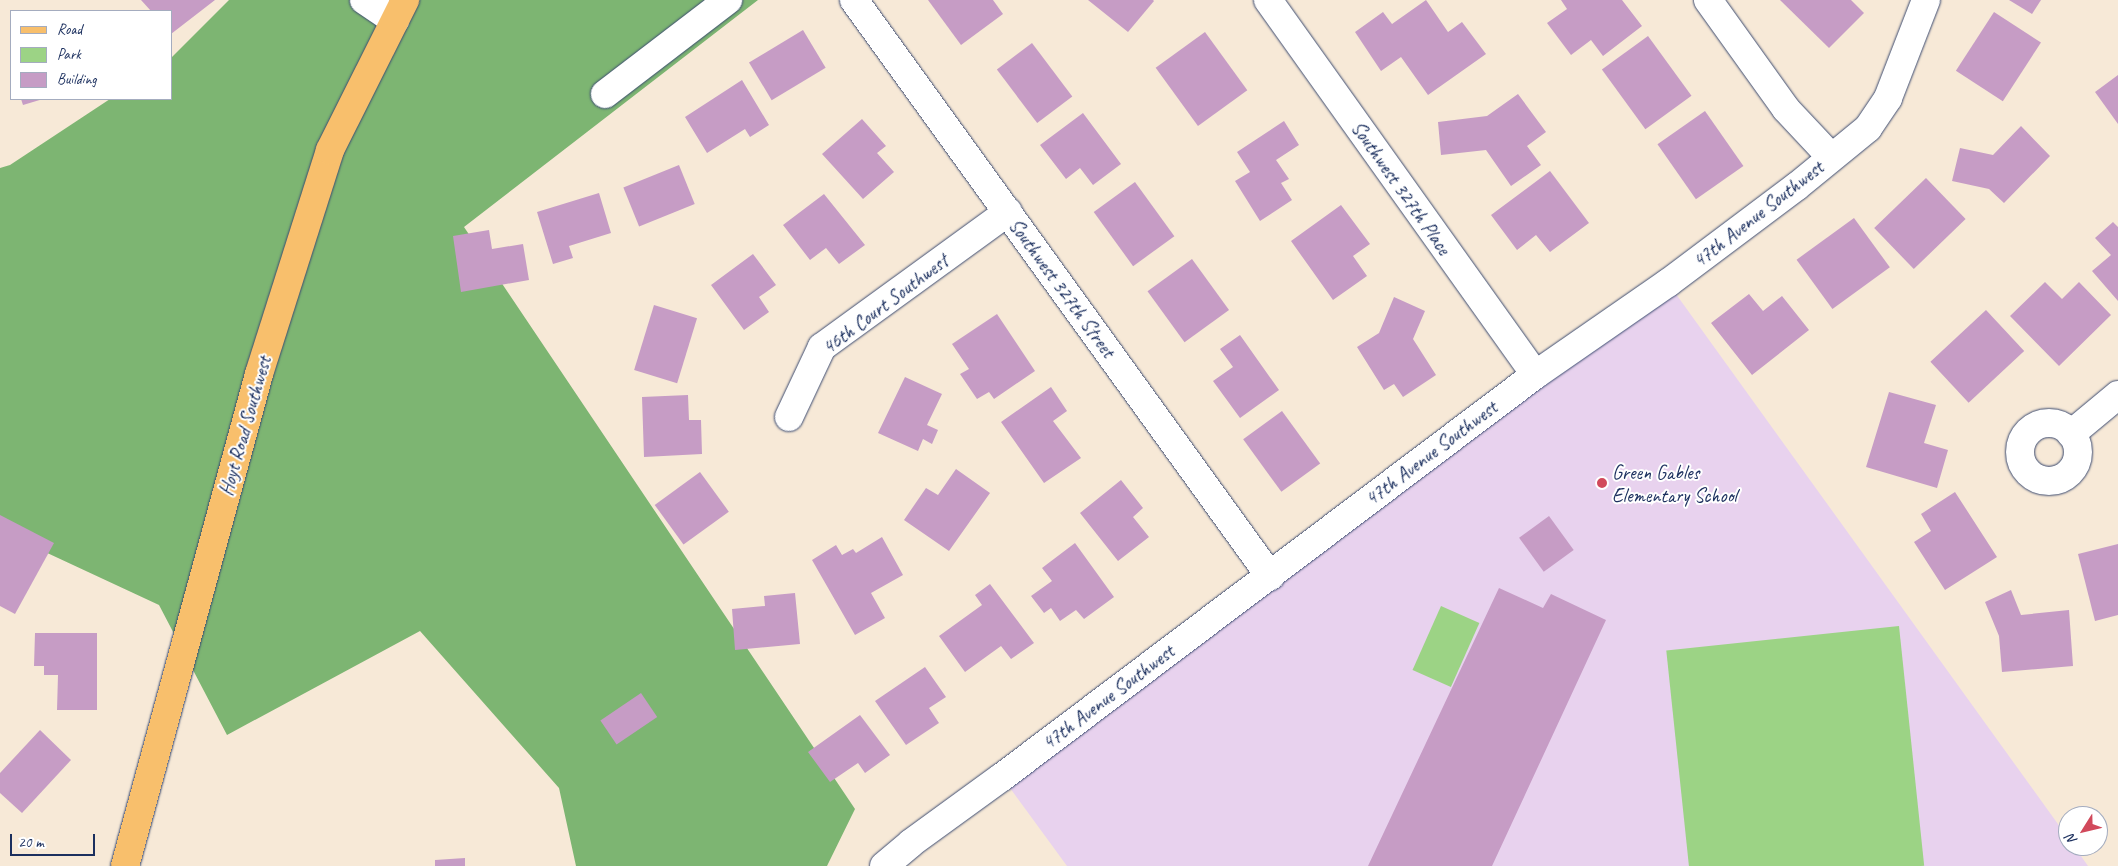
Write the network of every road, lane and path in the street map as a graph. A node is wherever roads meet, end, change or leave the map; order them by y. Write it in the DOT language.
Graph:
graph roads {
  1 [pos="364,0"];
  2 [pos="728,0"];
  3 [pos="854,0"];
  4 [pos="1268,0"];
  5 [pos="1708,0"];
  6 [pos="1926,0"];
  7 [pos="400,10"];
  8 [pos="605,94"];
  9 [pos="1831,157"];
  10 [pos="1008,212"];
  11 [pos="1535,375"];
  12 [pos="2118,395"];
  13 [pos="789,417"];
  14 [pos="2071,434"];
  15 [pos="1270,576"];
  16 [pos="125,866"];
  17 [pos="884,866"];
  1 -- 7 [label="street"];
  2 -- 8 [label="street"];
  3 -- 10 [label="street, Southwest 327th Street"];
  4 -- 11 [label="street, Southwest 327th Place"];
  5 -- 9 [label="street"];
  6 -- 9 [label="street, 47th Avenue Southwest"];
  7 -- 16 [label="main road, Hoyt Road Southwest"];
  9 -- 11 [label="street, 47th Avenue Southwest"];
  10 -- 13 [label="street, 46th Court Southwest"];
  10 -- 15 [label="street, Southwest 327th Street"];
  11 -- 15 [label="street, 47th Avenue Southwest"];
  12 -- 14 [label="street"];
  15 -- 17 [label="street, 47th Avenue Southwest"];
}
